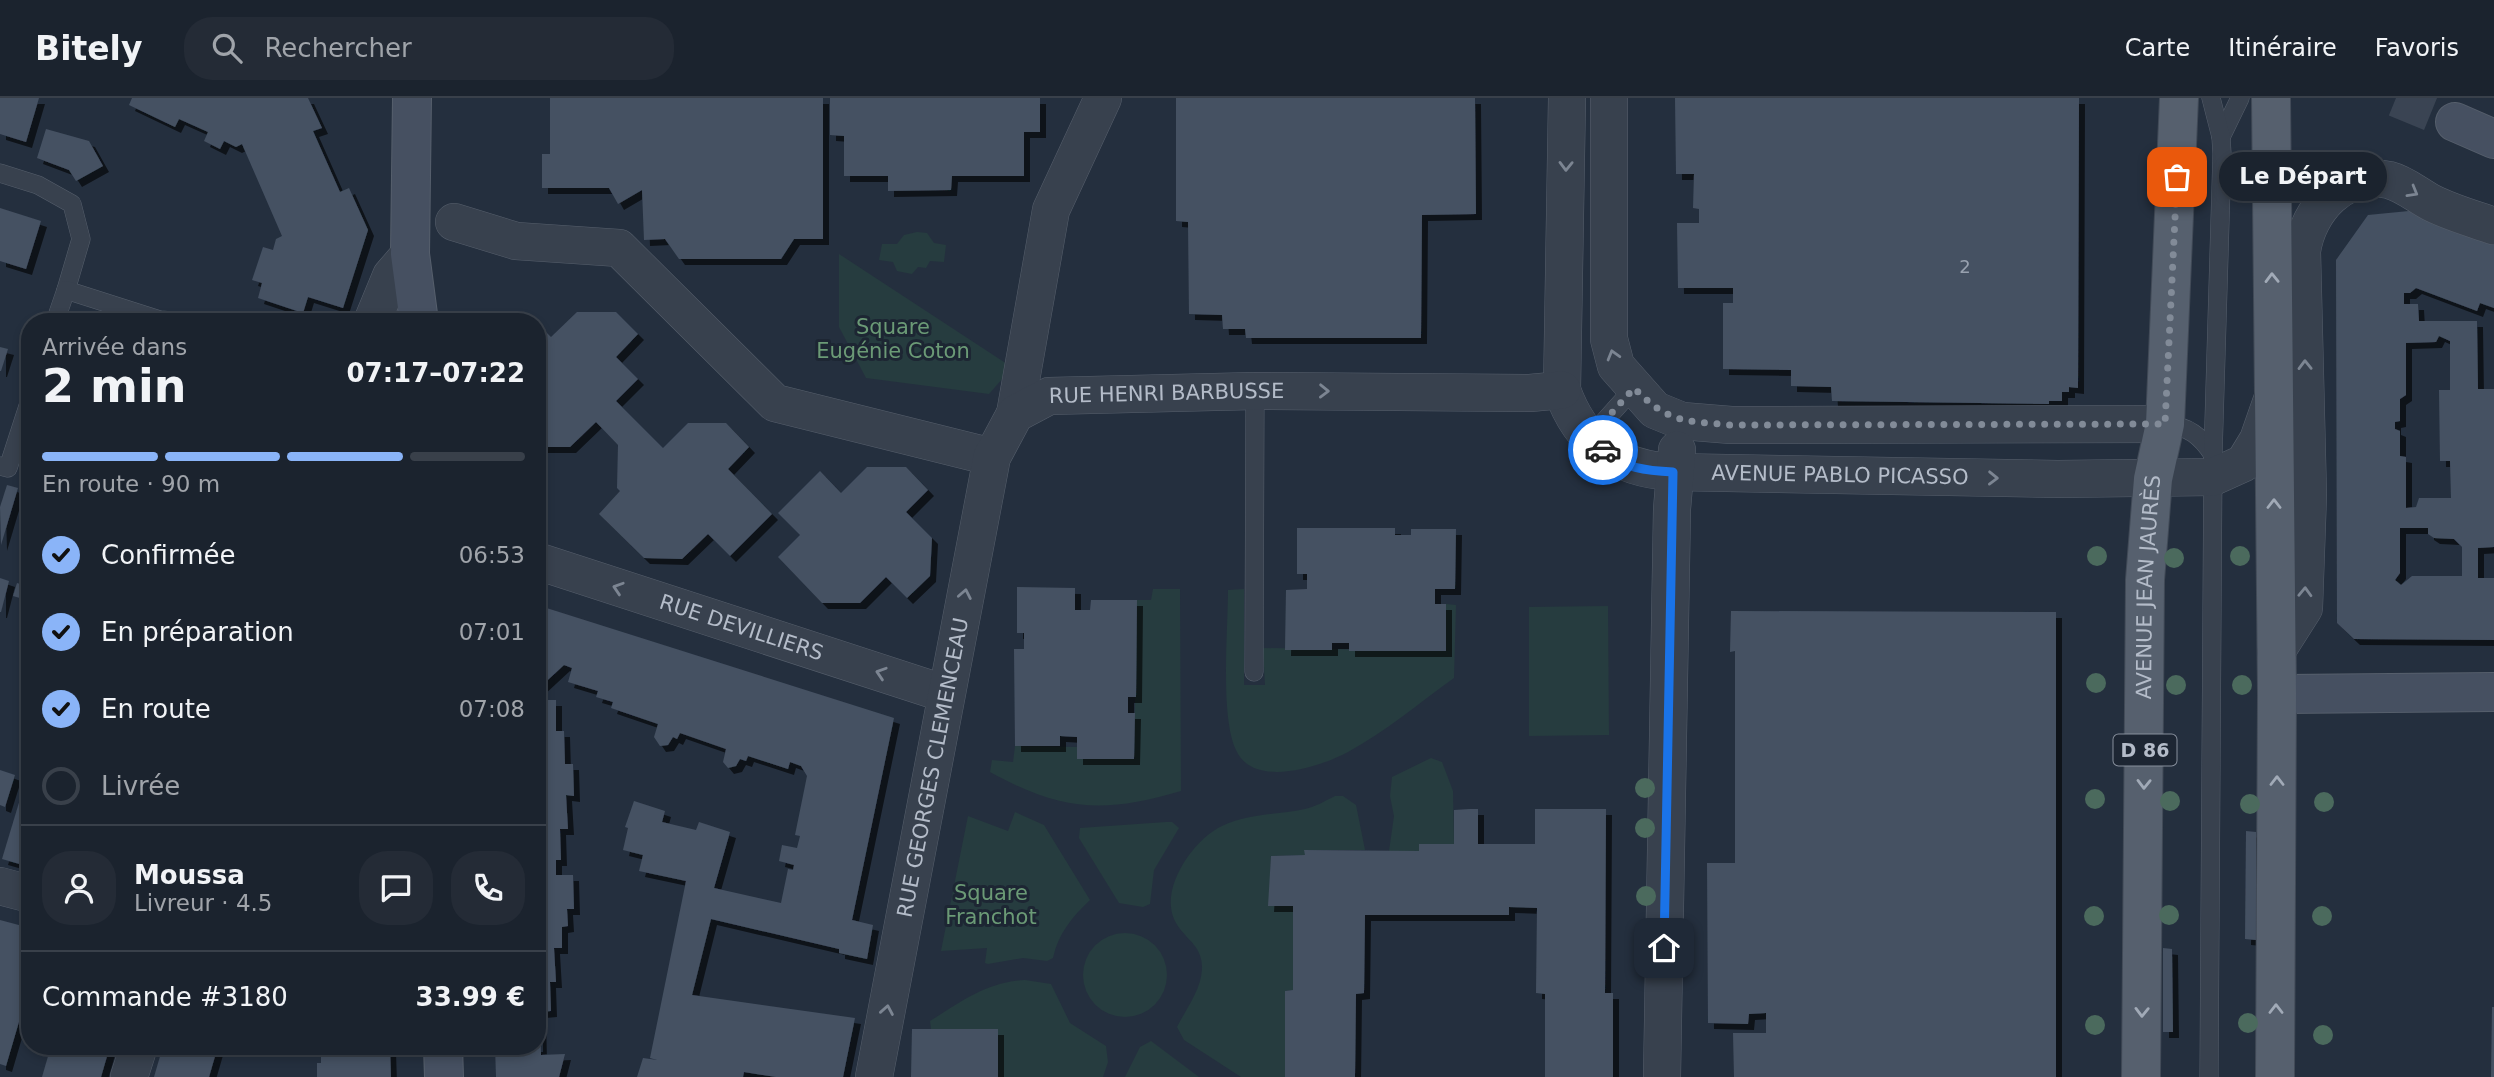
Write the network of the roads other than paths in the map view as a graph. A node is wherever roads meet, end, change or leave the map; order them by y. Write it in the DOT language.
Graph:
graph roads {
  1 [pos="412,98"];
  2 [pos="1103,98"];
  3 [pos="1567,98"];
  4 [pos="1609,98"];
  5 [pos="2179,98"];
  6 [pos="2211,98"];
  7 [pos="2240,98"];
  8 [pos="2271,98"];
  9 [pos="2455,122"];
  10 [pos="2221,137"];
  11 [pos="2494,139"];
  12 [pos="0,173"];
  13 [pos="454,222"];
  14 [pos="2494,226"];
  15 [pos="410,254"];
  16 [pos="66,290"];
  17 [pos="58,313"];
  18 [pos="138,313"];
  19 [pos="376,313"];
  20 [pos="418,313"];
  21 [pos="1634,388"];
  22 [pos="1562,390"];
  23 [pos="1255,391"];
  24 [pos="2274,395"];
  25 [pos="1015,414"];
  26 [pos="1682,421"];
  27 [pos="2165,424"];
  28 [pos="21,428"];
  29 [pos="1591,436"];
  30 [pos="992,457"];
  31 [pos="0,466"];
  32 [pos="2213,466"];
  33 [pos="1673,472"];
  34 [pos="2153,479"];
  35 [pos="546,564"];
  36 [pos="2276,652"];
  37 [pos="1254,672"];
  38 [pos="2494,692"];
  39 [pos="946,694"];
  40 [pos="2277,694"];
  41 [pos="0,886"];
  42 [pos="21,892"];
  43 [pos="136,1055"];
  44 [pos="443,1055"];
  45 [pos="129,1077"];
  46 [pos="444,1077"];
  47 [pos="874,1077"];
  48 [pos="1662,1077"];
  49 [pos="2141,1077"];
  50 [pos="2209,1077"];
  51 [pos="2275,1077"];
  1 -- 15 [label="street"];
  2 -- 25 [label="street"];
  3 -- 22 [label="street, AVENUE PABLO PICASSO, one-way"];
  21 -- 4 [label="street, one-way"];
  5 -- 27 [label="main road, AVENUE JEAN JAURÈS / D 86"];
  6 -- 10 [label="lane"];
  7 -- 10 [label="lane"];
  24 -- 8 [label="main road, one-way"];
  9 -- 11 [label="street"];
  10 -- 32 [label="lane"];
  12 -- 16 [label="lane"];
  13 -- 30 [label="street"];
  36 -- 14 [label="street, one-way"];
  15 -- 19 [label="street"];
  15 -- 20 [label="street"];
  16 -- 17 [label="lane"];
  16 -- 18 [label="lane"];
  21 -- 26 [label="street"];
  21 -- 29 [label="lane"];
  23 -- 22 [label="street, RUE HENRI BARBUSSE, one-way"];
  22 -- 29 [label="street, AVENUE PABLO PICASSO"];
  23 -- 25 [label="street, RUE HENRI BARBUSSE"];
  23 -- 37 [label="lane"];
  24 -- 32 [label="street, AVENUE PABLO PICASSO"];
  36 -- 24 [label="main road, one-way"];
  25 -- 30 [label="street"];
  26 -- 27 [label="street"];
  26 -- 33 [label="street"];
  27 -- 32 [label="lane"];
  27 -- 34 [label="main road, AVENUE JEAN JAURÈS / D 86"];
  28 -- 31 [label="lane"];
  29 -- 33 [label="street, AVENUE PABLO PICASSO"];
  39 -- 30 [label="street, RUE GEORGES CLEMENCEAU, one-way"];
  32 -- 34 [label="street, AVENUE PABLO PICASSO"];
  32 -- 50 [label="lane"];
  33 -- 34 [label="street, AVENUE PABLO PICASSO, one-way"];
  33 -- 48 [label="street"];
  34 -- 49 [label="main road, AVENUE JEAN JAURÈS / D 86, one-way"];
  39 -- 35 [label="street, RUE DEVILLIERS, one-way"];
  36 -- 40 [label="main road"];
  38 -- 40 [label="street"];
  47 -- 39 [label="street, RUE GEORGES CLEMENCEAU, one-way"];
  51 -- 40 [label="main road, one-way"];
  41 -- 42 [label="street"];
  43 -- 45 [label="street"];
  44 -- 46 [label="street"];
}
